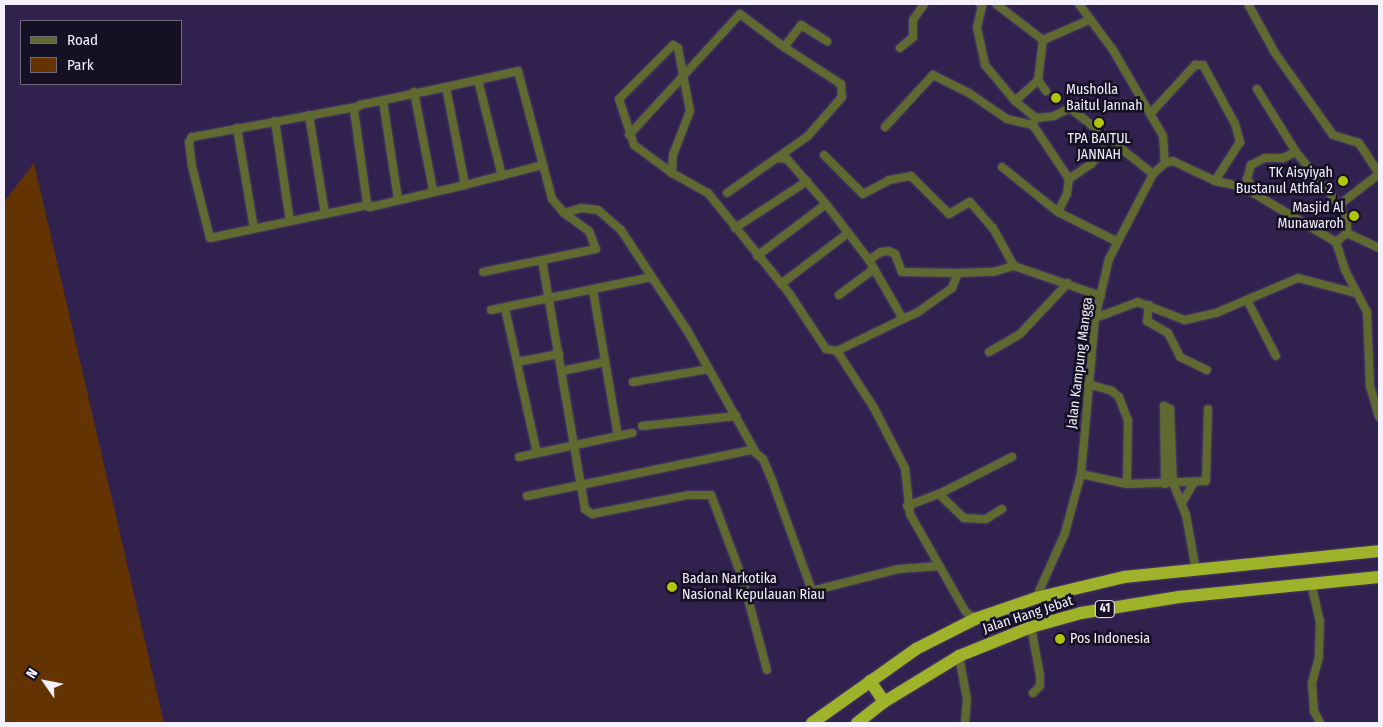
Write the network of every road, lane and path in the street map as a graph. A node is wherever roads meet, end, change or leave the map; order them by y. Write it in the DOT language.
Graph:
graph roads {
  1 [pos="924,4"];
  2 [pos="996,4"];
  3 [pos="1079,4"];
  4 [pos="1248,4"];
  5 [pos="983,5"];
  6 [pos="1089,20"];
  7 [pos="1043,40"];
  8 [pos="827,41"];
  9 [pos="784,48"];
  10 [pos="900,48"];
  11 [pos="682,78"];
  12 [pos="478,80"];
  13 [pos="1038,80"];
  14 [pos="446,87"];
  15 [pos="1257,89"];
  16 [pos="1046,91"];
  17 [pos="414,92"];
  18 [pos="383,100"];
  19 [pos="1015,101"];
  20 [pos="356,107"];
  21 [pos="1150,114"];
  22 [pos="309,115"];
  23 [pos="275,121"];
  24 [pos="1035,122"];
  25 [pos="885,127"];
  26 [pos="237,128"];
  27 [pos="629,135"];
  28 [pos="1112,140"];
  29 [pos="1296,152"];
  30 [pos="824,155"];
  31 [pos="778,158"];
  32 [pos="1165,163"];
  33 [pos="543,165"];
  34 [pos="1002,167"];
  35 [pos="672,173"];
  36 [pos="1153,174"];
  37 [pos="1379,174"];
  38 [pos="502,176"];
  39 [pos="1069,179"];
  40 [pos="1216,180"];
  41 [pos="807,181"];
  42 [pos="465,184"];
  43 [pos="433,190"];
  44 [pos="727,193"];
  45 [pos="1256,193"];
  46 [pos="398,199"];
  47 [pos="826,204"];
  48 [pos="368,205"];
  49 [pos="1339,205"];
  50 [pos="1058,212"];
  51 [pos="564,213"];
  52 [pos="325,214"];
  53 [pos="290,222"];
  54 [pos="736,228"];
  55 [pos="254,229"];
  56 [pos="848,233"];
  57 [pos="1347,233"];
  58 [pos="1116,241"];
  59 [pos="1336,242"];
  60 [pos="1379,248"];
  61 [pos="757,256"];
  62 [pos="542,260"];
  63 [pos="869,260"];
  64 [pos="1014,266"];
  65 [pos="874,269"];
  66 [pos="483,272"];
  67 [pos="958,273"];
  68 [pos="652,277"];
  69 [pos="1068,283"];
  70 [pos="781,284"];
  71 [pos="593,290"];
  72 [pos="1356,293"];
  73 [pos="839,295"];
  74 [pos="1101,296"];
  75 [pos="549,298"];
  76 [pos="1247,300"];
  77 [pos="1149,305"];
  78 [pos="505,308"];
  79 [pos="490,310"];
  80 [pos="903,318"];
  81 [pos="1095,318"];
  82 [pos="837,351"];
  83 [pos="989,352"];
  84 [pos="559,354"];
  85 [pos="1276,356"];
  86 [pos="517,362"];
  87 [pos="605,362"];
  88 [pos="709,369"];
  89 [pos="1207,370"];
  90 [pos="562,371"];
  91 [pos="633,382"];
  92 [pos="1088,384"];
  93 [pos="1208,409"];
  94 [pos="736,416"];
  95 [pos="1379,418"];
  96 [pos="642,426"];
  97 [pos="632,433"];
  98 [pos="618,436"];
  99 [pos="575,446"];
  100 [pos="755,451"];
  101 [pos="537,453"];
  102 [pos="519,457"];
  103 [pos="1012,457"];
  104 [pos="1080,474"];
  105 [pos="1194,482"];
  106 [pos="1169,483"];
  107 [pos="1127,484"];
  108 [pos="580,485"];
  109 [pos="939,494"];
  110 [pos="527,496"];
  111 [pos="1182,503"];
  112 [pos="907,506"];
  113 [pos="1002,509"];
  114 [pos="1379,551"];
  115 [pos="939,566"];
  116 [pos="1196,570"];
  117 [pos="1379,577"];
  118 [pos="1311,583"];
  119 [pos="812,591"];
  120 [pos="800,594"];
  121 [pos="1036,598"];
  122 [pos="976,619"];
  123 [pos="1030,628"];
  124 [pos="959,656"];
  125 [pos="767,670"];
  126 [pos="870,681"];
  127 [pos="1033,693"];
  128 [pos="884,702"];
  129 [pos="812,723"];
  130 [pos="857,723"];
  131 [pos="965,723"];
  132 [pos="1320,723"];
  1 -- 10 [label="street"];
  2 -- 7 [label="street"];
  3 -- 6 [label="street"];
  4 -- 37 [label="street"];
  5 -- 19 [label="street"];
  6 -- 7 [label="street"];
  6 -- 21 [label="street"];
  7 -- 13 [label="street"];
  8 -- 9 [label="street"];
  9 -- 11 [label="street"];
  9 -- 31 [label="street"];
  11 -- 27 [label="street"];
  11 -- 27 [label="street"];
  11 -- 35 [label="street"];
  12 -- 14 [label="street"];
  12 -- 33 [label="street"];
  12 -- 38 [label="street"];
  13 -- 16 [label="street"];
  13 -- 19 [label="street"];
  14 -- 17 [label="street"];
  14 -- 42 [label="street"];
  15 -- 29 [label="street"];
  17 -- 18 [label="street"];
  17 -- 43 [label="street"];
  18 -- 20 [label="street"];
  18 -- 46 [label="street"];
  19 -- 24 [label="street"];
  20 -- 22 [label="street"];
  20 -- 48 [label="street"];
  21 -- 32 [label="street"];
  21 -- 40 [label="street"];
  22 -- 23 [label="street"];
  22 -- 52 [label="street"];
  23 -- 26 [label="street"];
  23 -- 53 [label="street"];
  24 -- 25 [label="street"];
  24 -- 28 [label="street"];
  24 -- 39 [label="street"];
  26 -- 55 [label="street"];
  26 -- 55 [label="street"];
  27 -- 35 [label="street"];
  28 -- 36 [label="street"];
  28 -- 39 [label="street"];
  29 -- 45 [label="street"];
  29 -- 49 [label="street"];
  30 -- 64 [label="street"];
  31 -- 41 [label="street"];
  31 -- 44 [label="street"];
  32 -- 36 [label="street, Jalan Kampung Mangga"];
  32 -- 40 [label="street"];
  33 -- 38 [label="street"];
  33 -- 51 [label="street"];
  34 -- 50 [label="street"];
  35 -- 54 [label="street"];
  36 -- 58 [label="street, Jalan Kampung Mangga"];
  37 -- 49 [label="street"];
  38 -- 42 [label="street"];
  39 -- 50 [label="street"];
  40 -- 45 [label="street"];
  41 -- 47 [label="street"];
  41 -- 54 [label="street"];
  42 -- 43 [label="street"];
  43 -- 46 [label="street"];
  45 -- 59 [label="street"];
  46 -- 48 [label="street"];
  47 -- 56 [label="street"];
  47 -- 61 [label="street"];
  48 -- 52 [label="street"];
  49 -- 57 [label="street"];
  50 -- 58 [label="street"];
  51 -- 62 [label="street"];
  51 -- 68 [label="street"];
  52 -- 53 [label="street"];
  53 -- 55 [label="street"];
  54 -- 61 [label="street"];
  56 -- 63 [label="street"];
  56 -- 70 [label="street"];
  57 -- 59 [label="street"];
  57 -- 60 [label="street"];
  58 -- 74 [label="street, Jalan Kampung Mangga"];
  59 -- 72 [label="street"];
  61 -- 70 [label="street"];
  62 -- 66 [label="street"];
  62 -- 75 [label="street"];
  63 -- 65 [label="street"];
  63 -- 67 [label="street"];
  64 -- 67 [label="street"];
  64 -- 69 [label="street"];
  65 -- 73 [label="street"];
  65 -- 80 [label="street"];
  67 -- 80 [label="street"];
  68 -- 71 [label="street"];
  68 -- 88 [label="street"];
  69 -- 74 [label="street"];
  69 -- 83 [label="street"];
  70 -- 82 [label="street"];
  71 -- 75 [label="street"];
  71 -- 87 [label="street"];
  72 -- 76 [label="street"];
  72 -- 95 [label="street"];
  74 -- 81 [label="street, Jalan Kampung Mangga"];
  75 -- 78 [label="street"];
  75 -- 84 [label="street"];
  76 -- 77 [label="street"];
  76 -- 85 [label="street"];
  77 -- 81 [label="street"];
  77 -- 89 [label="street"];
  78 -- 79 [label="street"];
  78 -- 86 [label="street"];
  80 -- 82 [label="street"];
  81 -- 92 [label="street, Jalan Kampung Mangga"];
  82 -- 112 [label="street"];
  84 -- 86 [label="street"];
  84 -- 90 [label="street"];
  86 -- 101 [label="street"];
  87 -- 90 [label="street"];
  87 -- 98 [label="street"];
  88 -- 91 [label="street"];
  88 -- 94 [label="street"];
  90 -- 99 [label="street"];
  92 -- 104 [label="street, Jalan Kampung Mangga"];
  92 -- 107 [label="street"];
  93 -- 105 [label="street"];
  94 -- 96 [label="street"];
  94 -- 100 [label="street"];
  97 -- 98 [label="street"];
  98 -- 99 [label="street"];
  99 -- 101 [label="street"];
  99 -- 108 [label="street"];
  100 -- 108 [label="street"];
  100 -- 119 [label="street"];
  101 -- 102 [label="street"];
  103 -- 109 [label="street"];
  104 -- 107 [label="street"];
  104 -- 121 [label="street, Jalan Kampung Mangga"];
  105 -- 106 [label="street"];
  105 -- 111 [label="street"];
  106 -- 106 [label="street"];
  106 -- 107 [label="street"];
  106 -- 111 [label="street"];
  108 -- 110 [label="street"];
  108 -- 125 [label="street"];
  109 -- 112 [label="street"];
  109 -- 113 [label="street"];
  111 -- 116 [label="street"];
  112 -- 115 [label="street"];
  114 -- 116 [label="highway"];
  115 -- 119 [label="street"];
  115 -- 122 [label="street"];
  116 -- 121 [label="highway"];
  117 -- 118 [label="highway, Jalan Hang Jebat / 41"];
  118 -- 123 [label="highway, Jalan Hang Jebat / 41"];
  118 -- 132 [label="street"];
  119 -- 120 [label="street"];
  121 -- 122 [label="highway"];
  122 -- 126 [label="highway"];
  123 -- 124 [label="highway, Jalan Hang Jebat / 41"];
  123 -- 127 [label="street"];
  124 -- 128 [label="highway, Jalan Hang Jebat / 41"];
  124 -- 131 [label="street"];
  126 -- 128 [label="highway"];
  126 -- 129 [label="highway"];
  128 -- 130 [label="highway, Jalan Hang Jebat / 41"];
}
